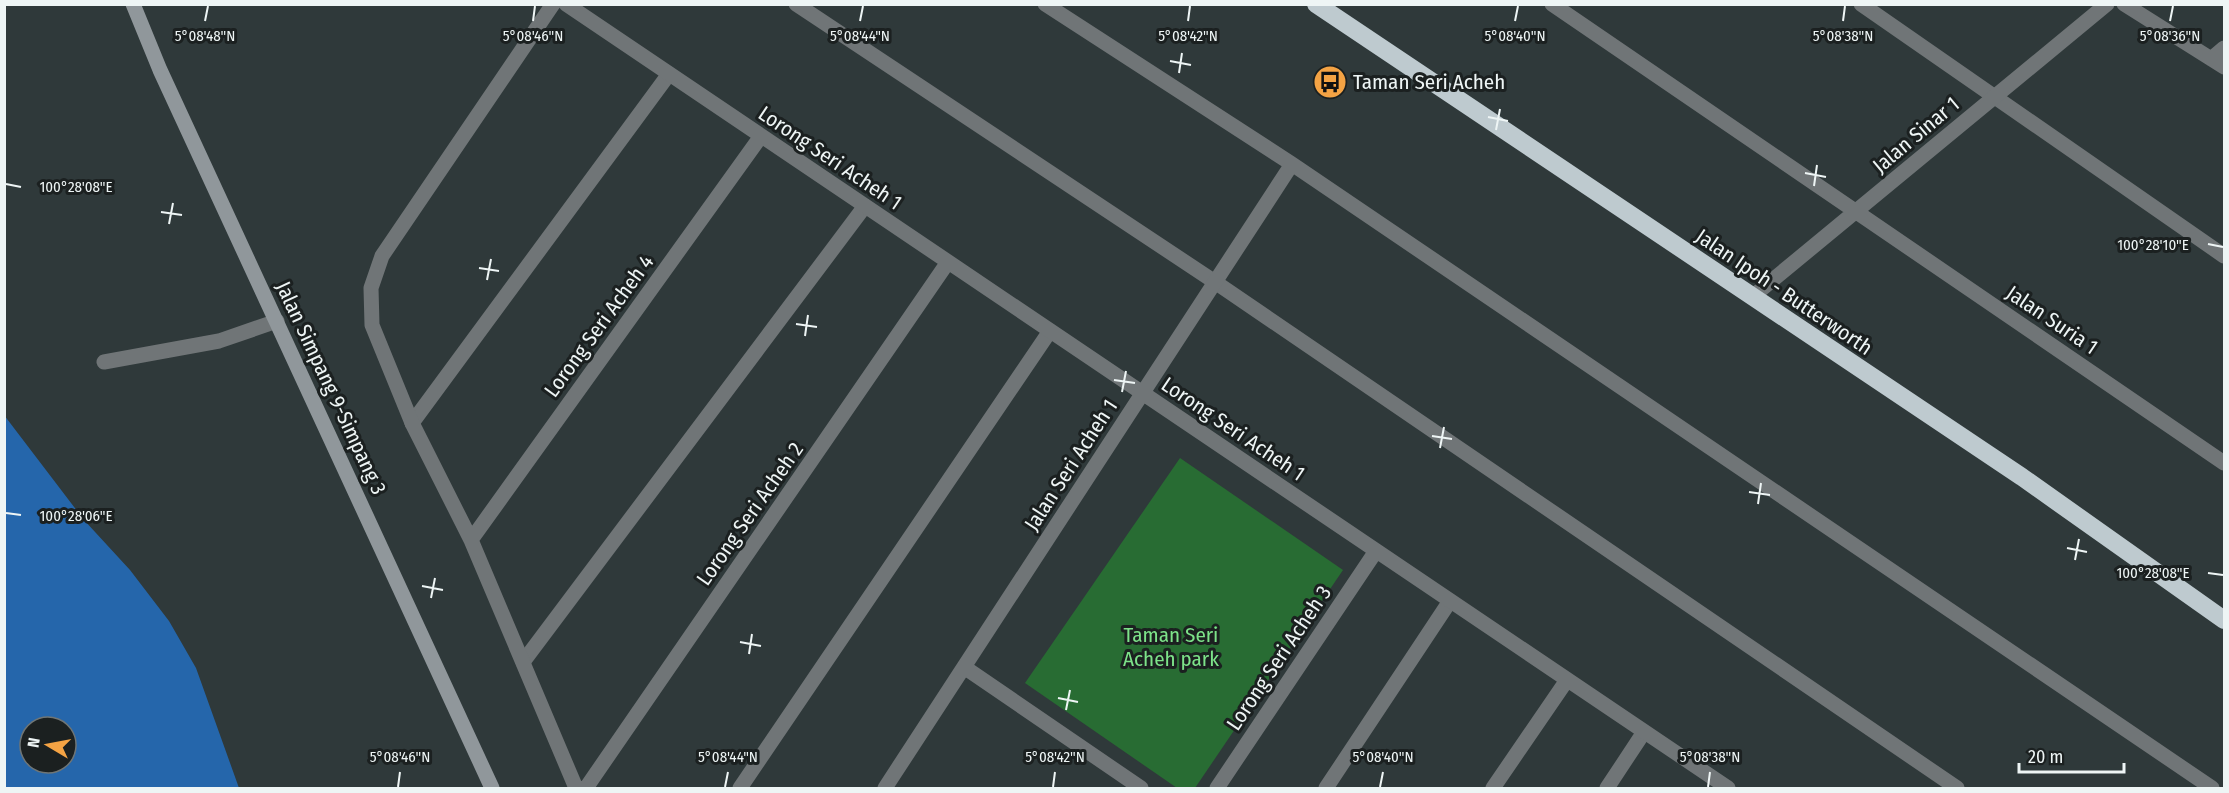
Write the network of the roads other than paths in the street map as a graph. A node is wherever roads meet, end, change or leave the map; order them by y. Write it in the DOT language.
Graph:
graph roads {
  1 [pos="133,4"];
  2 [pos="553,4"];
  3 [pos="566,4"];
  4 [pos="796,4"];
  5 [pos="1045,4"];
  6 [pos="1316,4"];
  7 [pos="1552,4"];
  8 [pos="1861,4"];
  9 [pos="2107,4"];
  10 [pos="2124,4"];
  11 [pos="2224,48"];
  12 [pos="2211,59"];
  13 [pos="2224,68"];
  14 [pos="669,74"];
  15 [pos="1994,98"];
  16 [pos="761,136"];
  17 [pos="1292,164"];
  18 [pos="865,206"];
  19 [pos="1856,212"];
  20 [pos="2224,256"];
  21 [pos="948,262"];
  22 [pos="1215,282"];
  23 [pos="1752,297"];
  24 [pos="277,321"];
  25 [pos="1050,331"];
  26 [pos="104,362"];
  27 [pos="1143,394"];
  28 [pos="412,423"];
  29 [pos="2224,463"];
  30 [pos="471,540"];
  31 [pos="1376,551"];
  32 [pos="1450,601"];
  33 [pos="2224,620"];
  34 [pos="523,662"];
  35 [pos="964,667"];
  36 [pos="1567,680"];
  37 [pos="1644,732"];
  38 [pos="492,789"];
  39 [pos="576,789"];
  40 [pos="586,789"];
  41 [pos="740,789"];
  42 [pos="885,789"];
  43 [pos="1142,789"];
  44 [pos="1217,789"];
  45 [pos="1326,789"];
  46 [pos="1493,789"];
  47 [pos="1607,789"];
  48 [pos="1728,789"];
  49 [pos="1957,789"];
  50 [pos="2212,789"];
  1 -- 24 [label="street, Jalan Simpang 9-Simpang 3"];
  2 -- 28 [label="street"];
  3 -- 14 [label="street, Lorong Seri Acheh 1"];
  4 -- 22 [label="street"];
  5 -- 17 [label="street"];
  6 -- 23 [label="highway, Jalan Ipoh - Butterworth"];
  7 -- 19 [label="street, Jalan Suria 1"];
  8 -- 15 [label="street"];
  9 -- 15 [label="street, Jalan Sinar 1"];
  10 -- 12 [label="street"];
  11 -- 12 [label="street"];
  12 -- 13 [label="street"];
  14 -- 16 [label="street, Lorong Seri Acheh 1"];
  14 -- 28 [label="street"];
  15 -- 19 [label="street, Jalan Sinar 1"];
  15 -- 20 [label="street"];
  16 -- 18 [label="street, Lorong Seri Acheh 1"];
  16 -- 30 [label="street, Lorong Seri Acheh 4"];
  17 -- 22 [label="street, Jalan Seri Acheh 1"];
  17 -- 50 [label="street"];
  18 -- 21 [label="street, Lorong Seri Acheh 1"];
  18 -- 34 [label="street"];
  19 -- 23 [label="street, Jalan Sinar 1"];
  19 -- 29 [label="street, Jalan Suria 1"];
  21 -- 25 [label="street, Lorong Seri Acheh 1"];
  21 -- 40 [label="street, Lorong Seri Acheh 2"];
  22 -- 27 [label="street, Jalan Seri Acheh 1"];
  22 -- 49 [label="street"];
  23 -- 33 [label="highway, Jalan Ipoh - Butterworth"];
  24 -- 26 [label="street"];
  24 -- 38 [label="street, Jalan Simpang 9-Simpang 3"];
  25 -- 27 [label="street, Lorong Seri Acheh 1"];
  25 -- 41 [label="street"];
  27 -- 31 [label="street, Lorong Seri Acheh 1"];
  27 -- 35 [label="street, Jalan Seri Acheh 1"];
  28 -- 30 [label="street"];
  30 -- 34 [label="street"];
  31 -- 32 [label="street, Lorong Seri Acheh 1"];
  31 -- 44 [label="street, Lorong Seri Acheh 3"];
  32 -- 36 [label="street, Lorong Seri Acheh 1"];
  32 -- 45 [label="street"];
  34 -- 39 [label="street"];
  35 -- 42 [label="street, Jalan Seri Acheh 1"];
  35 -- 43 [label="street"];
  36 -- 37 [label="street, Lorong Seri Acheh 1"];
  36 -- 46 [label="street"];
  37 -- 47 [label="street"];
  37 -- 48 [label="street, Lorong Seri Acheh 1"];
}
